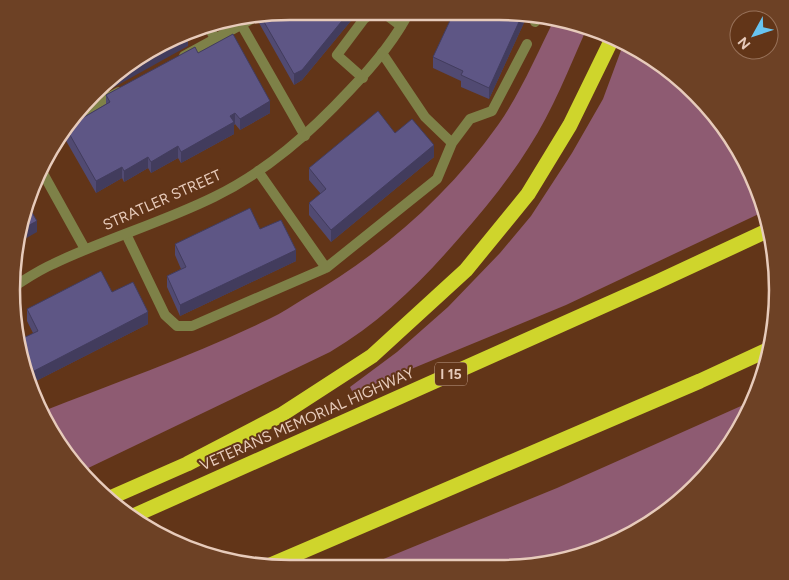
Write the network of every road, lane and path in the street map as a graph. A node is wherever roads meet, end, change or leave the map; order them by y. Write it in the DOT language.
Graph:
graph roads {
  1 [pos="364,20"];
  2 [pos="392,20"];
  3 [pos="404,20"];
  4 [pos="241,24"];
  5 [pos="401,26"];
  6 [pos="211,32"];
  7 [pos="215,39"];
  8 [pos="527,44"];
  9 [pos="610,44"];
  10 [pos="382,53"];
  11 [pos="174,62"];
  12 [pos="362,78"];
  13 [pos="132,85"];
  14 [pos="92,107"];
  15 [pos="305,136"];
  16 [pos="452,143"];
  17 [pos="258,171"];
  18 [pos="45,177"];
  19 [pos="763,233"];
  20 [pos="126,234"];
  21 [pos="85,249"];
  22 [pos="326,268"];
  23 [pos="20,282"];
  24 [pos="762,352"];
  25 [pos="115,496"];
  26 [pos="139,513"];
  27 [pos="283,560"];
  1 -- 12 [label="street"];
  2 -- 5 [label="street"];
  3 -- 5 [label="street, STRATLER STREET"];
  4 -- 7 [label="street"];
  4 -- 15 [label="street"];
  5 -- 10 [label="street, STRATLER STREET"];
  6 -- 7 [label="street"];
  7 -- 11 [label="street"];
  8 -- 16 [label="street"];
  9 -- 25 [label="highway"];
  10 -- 12 [label="street, STRATLER STREET"];
  10 -- 16 [label="street"];
  12 -- 15 [label="street, STRATLER STREET"];
  13 -- 14 [label="street"];
  15 -- 17 [label="street, STRATLER STREET"];
  16 -- 22 [label="street"];
  17 -- 20 [label="street, STRATLER STREET"];
  17 -- 22 [label="street"];
  18 -- 21 [label="street"];
  19 -- 26 [label="highway, VETERANS MEMORIAL HIGHWAY / I 15"];
  20 -- 21 [label="street, STRATLER STREET"];
  20 -- 22 [label="street"];
  21 -- 23 [label="street, STRATLER STREET"];
  24 -- 27 [label="highway"];
}
